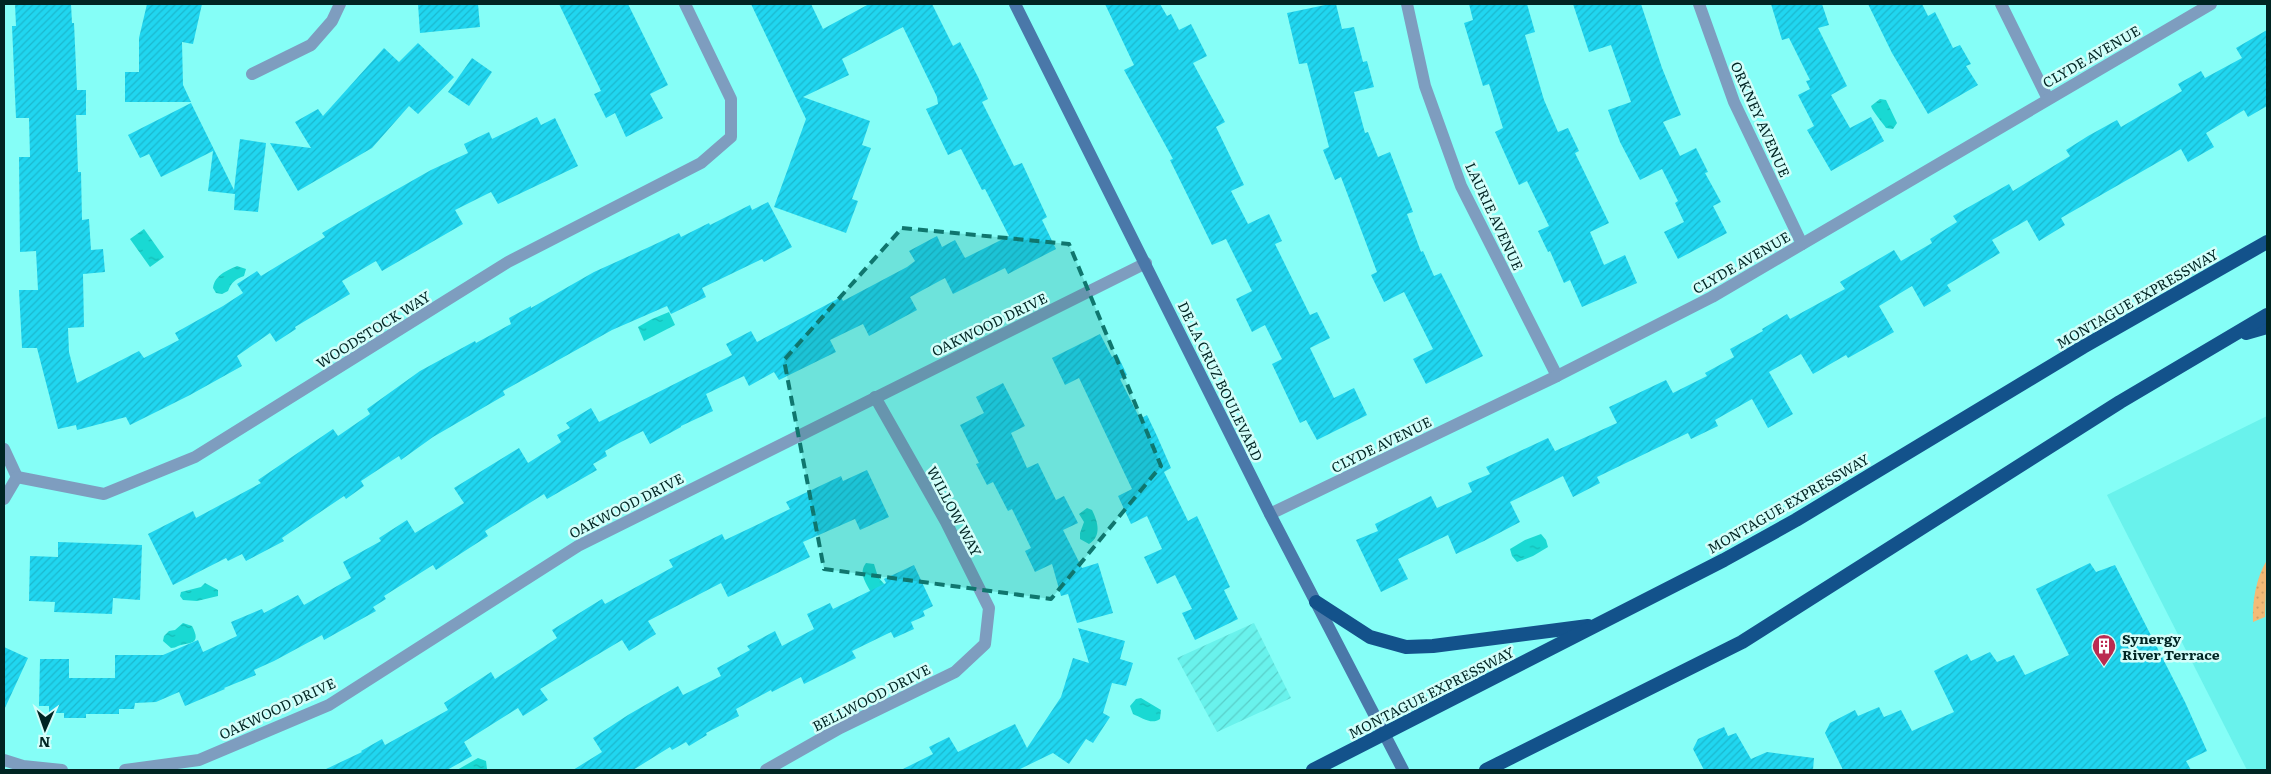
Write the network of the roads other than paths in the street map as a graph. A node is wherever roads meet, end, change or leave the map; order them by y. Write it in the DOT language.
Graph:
graph roads {
  1 [pos="340,4"];
  2 [pos="685,4"];
  3 [pos="1015,4"];
  4 [pos="1407,4"];
  5 [pos="1699,4"];
  6 [pos="2001,4"];
  7 [pos="2211,4"];
  8 [pos="252,74"];
  9 [pos="2048,98"];
  10 [pos="2267,242"];
  11 [pos="1802,244"];
  12 [pos="1146,263"];
  13 [pos="2267,315"];
  14 [pos="2267,327"];
  15 [pos="2226,338"];
  16 [pos="1557,376"];
  17 [pos="875,397"];
  18 [pos="4,449"];
  19 [pos="17,477"];
  20 [pos="4,500"];
  21 [pos="1270,514"];
  22 [pos="1316,602"];
  23 [pos="1598,624"];
  24 [pos="985,644"];
  25 [pos="1386,734"];
  26 [pos="4,760"];
  27 [pos="23,768"];
  28 [pos="62,770"];
  29 [pos="125,770"];
  30 [pos="766,770"];
  31 [pos="1313,770"];
  32 [pos="1403,770"];
  33 [pos="1486,770"];
  1 -- 8 [label="street"];
  2 -- 19 [label="street, WOODSTOCK WAY"];
  3 -- 12 [label="main road, DE LA CRUZ BOULEVARD"];
  4 -- 16 [label="street, LAURIE AVENUE"];
  5 -- 11 [label="street, ORKNEY AVENUE"];
  6 -- 9 [label="street"];
  7 -- 9 [label="street, CLYDE AVENUE"];
  9 -- 11 [label="street, CLYDE AVENUE"];
  10 -- 23 [label="highway, MONTAGUE EXPRESSWAY"];
  11 -- 16 [label="street, CLYDE AVENUE"];
  12 -- 17 [label="street, OAKWOOD DRIVE"];
  12 -- 21 [label="main road, DE LA CRUZ BOULEVARD"];
  13 -- 15 [label="highway"];
  14 -- 15 [label="highway"];
  15 -- 33 [label="highway"];
  16 -- 21 [label="street, CLYDE AVENUE"];
  17 -- 24 [label="street, WILLOW WAY"];
  17 -- 29 [label="street, OAKWOOD DRIVE"];
  18 -- 19 [label="street"];
  19 -- 20 [label="street"];
  21 -- 22 [label="main road, DE LA CRUZ BOULEVARD"];
  22 -- 23 [label="highway"];
  22 -- 25 [label="main road, DE LA CRUZ BOULEVARD"];
  23 -- 25 [label="highway, MONTAGUE EXPRESSWAY"];
  24 -- 30 [label="street, BELLWOOD DRIVE"];
  25 -- 31 [label="highway, MONTAGUE EXPRESSWAY"];
  25 -- 32 [label="main road, DE LA CRUZ BOULEVARD"];
  26 -- 27 [label="street"];
  27 -- 28 [label="street"];
}
